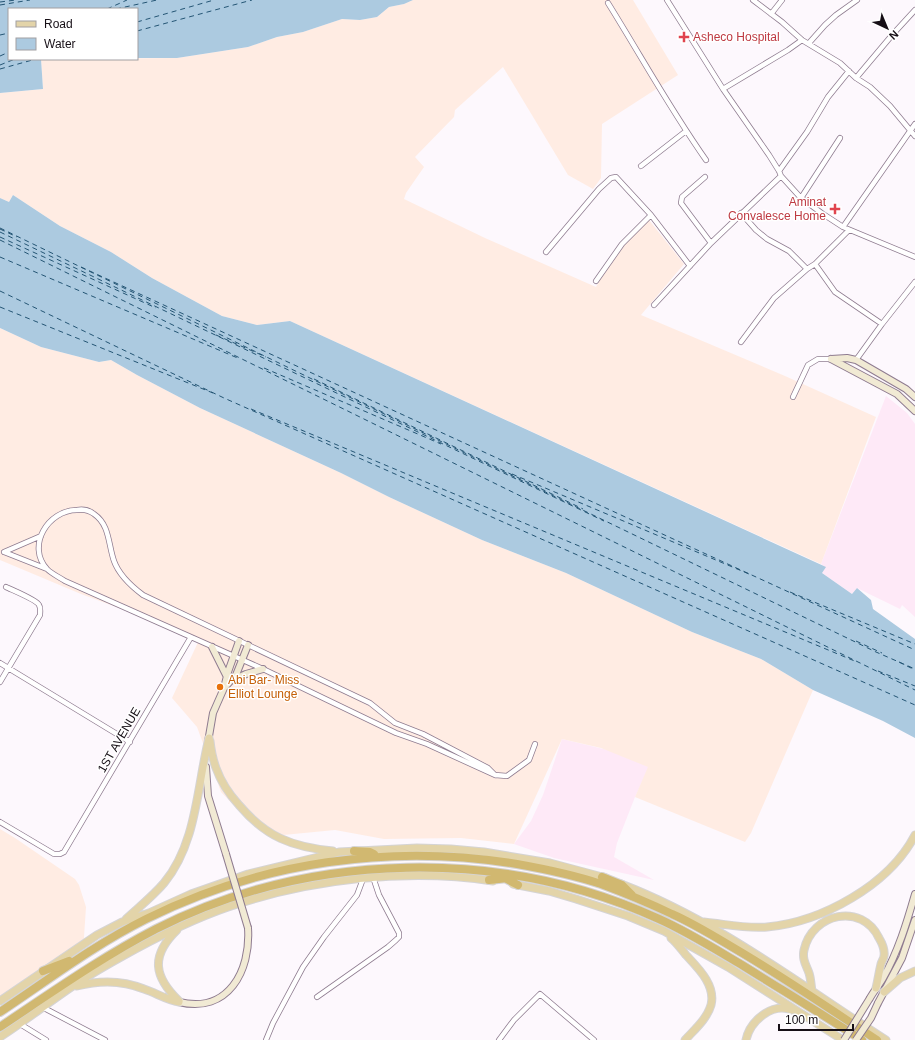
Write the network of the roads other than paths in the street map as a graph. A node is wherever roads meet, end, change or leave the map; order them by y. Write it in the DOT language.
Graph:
graph roads {
  1 [pos="667,0"];
  2 [pos="753,0"];
  3 [pos="782,0"];
  4 [pos="858,0"];
  5 [pos="608,3"];
  6 [pos="915,10"];
  7 [pos="771,14"];
  8 [pos="802,40"];
  9 [pos="809,43"];
  10 [pos="849,71"];
  11 [pos="856,78"];
  12 [pos="724,89"];
  13 [pos="915,124"];
  14 [pos="911,130"];
  15 [pos="686,131"];
  16 [pos="915,136"];
  17 [pos="840,138"];
  18 [pos="706,160"];
  19 [pos="642,166"];
  20 [pos="780,173"];
  21 [pos="705,177"];
  22 [pos="801,198"];
  23 [pos="741,213"];
  24 [pos="651,215"];
  25 [pos="844,227"];
  26 [pos="849,230"];
  27 [pos="711,243"];
  28 [pos="546,252"];
  29 [pos="915,257"];
  30 [pos="815,264"];
  31 [pos="690,266"];
  32 [pos="807,269"];
  33 [pos="596,281"];
  34 [pos="915,282"];
  35 [pos="654,305"];
  36 [pos="882,324"];
  37 [pos="740,342"];
  38 [pos="831,359"];
  39 [pos="856,360"];
  40 [pos="793,397"];
  41 [pos="915,397"];
  42 [pos="915,411"];
  43 [pos="41,536"];
  44 [pos="47,569"];
  45 [pos="6,587"];
  46 [pos="191,637"];
  47 [pos="239,641"];
  48 [pos="248,645"];
  49 [pos="212,647"];
  50 [pos="233,657"];
  51 [pos="241,660"];
  52 [pos="0,664"];
  53 [pos="9,668"];
  54 [pos="263,669"];
  55 [pos="229,679"];
  56 [pos="0,682"];
  57 [pos="209,738"];
  58 [pos="130,742"];
  59 [pos="535,744"];
  60 [pos="495,775"];
  61 [pos="0,822"];
  62 [pos="915,836"];
  63 [pos="339,852"];
  64 [pos="380,853"];
  65 [pos="355,855"];
  66 [pos="491,876"];
  67 [pos="523,876"];
  68 [pos="373,877"];
  69 [pos="506,878"];
  70 [pos="363,879"];
  71 [pos="601,880"];
  72 [pos="518,884"];
  73 [pos="634,893"];
  74 [pos="915,894"];
  75 [pos="915,920"];
  76 [pos="122,922"];
  77 [pos="702,922"];
  78 [pos="182,925"];
  79 [pos="664,931"];
  80 [pos="81,956"];
  81 [pos="65,960"];
  82 [pos="43,971"];
  83 [pos="915,971"];
  84 [pos="48,979"];
  85 [pos="876,988"];
  86 [pos="67,989"];
  87 [pos="812,991"];
  88 [pos="884,992"];
  89 [pos="317,997"];
  90 [pos="0,1001"];
  91 [pos="179,1002"];
  92 [pos="44,1008"];
  93 [pos="0,1012"];
  94 [pos="798,1012"];
  95 [pos="20,1024"];
  96 [pos="0,1027"];
  97 [pos="0,1037"];
  98 [pos="501,1039"];
  99 [pos="46,1040"];
  100 [pos="104,1040"];
  101 [pos="266,1040"];
  102 [pos="594,1040"];
  103 [pos="685,1040"];
  104 [pos="746,1040"];
  105 [pos="843,1040"];
  106 [pos="856,1040"];
  107 [pos="862,1040"];
  108 [pos="877,1040"];
  109 [pos="886,1040"];
  1 -- 12 [label="street"];
  2 -- 7 [label="street"];
  3 -- 7 [label="street"];
  4 -- 9 [label="street"];
  5 -- 15 [label="street"];
  6 -- 11 [label="street"];
  7 -- 8 [label="street"];
  8 -- 9 [label="street"];
  8 -- 12 [label="street"];
  9 -- 10 [label="street"];
  10 -- 11 [label="street"];
  10 -- 20 [label="street"];
  11 -- 14 [label="street"];
  12 -- 20 [label="street"];
  13 -- 14 [label="street"];
  14 -- 16 [label="street"];
  14 -- 25 [label="street"];
  15 -- 18 [label="street"];
  15 -- 19 [label="street"];
  17 -- 22 [label="street"];
  20 -- 22 [label="street"];
  20 -- 23 [label="street"];
  21 -- 27 [label="street"];
  22 -- 25 [label="street"];
  23 -- 27 [label="street"];
  23 -- 32 [label="street"];
  24 -- 28 [label="street"];
  24 -- 31 [label="street"];
  24 -- 33 [label="street"];
  25 -- 26 [label="street"];
  26 -- 29 [label="street"];
  26 -- 30 [label="street"];
  27 -- 31 [label="street"];
  30 -- 32 [label="street"];
  30 -- 36 [label="street"];
  31 -- 35 [label="street"];
  32 -- 37 [label="street"];
  34 -- 36 [label="street"];
  36 -- 39 [label="street"];
  38 -- 39 [label="street"];
  38 -- 40 [label="street"];
  38 -- 42 [label="street"];
  39 -- 41 [label="street"];
  43 -- 44 [label="street"];
  43 -- 44 [label="street"];
  43 -- 47 [label="street"];
  44 -- 46 [label="street"];
  45 -- 53 [label="street"];
  46 -- 49 [label="street"];
  46 -- 58 [label="street, 1ST AVENUE"];
  47 -- 48 [label="street"];
  47 -- 50 [label="street"];
  48 -- 51 [label="street"];
  48 -- 60 [label="street"];
  49 -- 50 [label="street"];
  49 -- 55 [label="street"];
  50 -- 51 [label="street"];
  50 -- 55 [label="street"];
  51 -- 54 [label="street"];
  51 -- 55 [label="street"];
  52 -- 53 [label="street"];
  53 -- 56 [label="street"];
  53 -- 58 [label="street"];
  54 -- 55 [label="street"];
  54 -- 60 [label="street"];
  55 -- 57 [label="street"];
  57 -- 63 [label="main road"];
  57 -- 76 [label="main road"];
  57 -- 91 [label="street, bridge"];
  58 -- 61 [label="street, 1ST AVENUE"];
  59 -- 60 [label="street"];
  62 -- 77 [label="main road"];
  63 -- 65 [label="main road"];
  63 -- 76 [label="main road"];
  64 -- 65 [label="highway"];
  64 -- 65 [label="highway"];
  64 -- 71 [label="highway"];
  65 -- 80 [label="highway"];
  66 -- 67 [label="highway"];
  66 -- 68 [label="main road"];
  66 -- 69 [label="highway"];
  66 -- 72 [label="main road"];
  66 -- 96 [label="highway"];
  67 -- 69 [label="highway"];
  67 -- 107 [label="highway"];
  68 -- 70 [label="main road"];
  68 -- 89 [label="street"];
  69 -- 72 [label="highway"];
  70 -- 78 [label="main road"];
  70 -- 101 [label="street"];
  71 -- 73 [label="highway"];
  71 -- 73 [label="highway"];
  72 -- 79 [label="main road"];
  73 -- 77 [label="main road"];
  73 -- 108 [label="highway"];
  74 -- 85 [label="street"];
  75 -- 88 [label="street"];
  76 -- 81 [label="main road"];
  77 -- 87 [label="main road"];
  78 -- 86 [label="main road"];
  78 -- 91 [label="main road"];
  79 -- 94 [label="main road"];
  79 -- 103 [label="main road"];
  80 -- 81 [label="highway"];
  80 -- 84 [label="highway"];
  81 -- 82 [label="highway"];
  81 -- 84 [label="highway"];
  82 -- 90 [label="main road"];
  83 -- 88 [label="main road"];
  84 -- 93 [label="highway"];
  85 -- 87 [label="main road"];
  85 -- 105 [label="street, bridge"];
  86 -- 91 [label="main road"];
  86 -- 92 [label="main road"];
  87 -- 109 [label="main road"];
  88 -- 106 [label="street, bridge"];
  92 -- 95 [label="main road"];
  92 -- 100 [label="street"];
  94 -- 104 [label="main road"];
  94 -- 105 [label="main road"];
  95 -- 97 [label="main road"];
  95 -- 99 [label="street"];
  98 -- 102 [label="street"];
}
